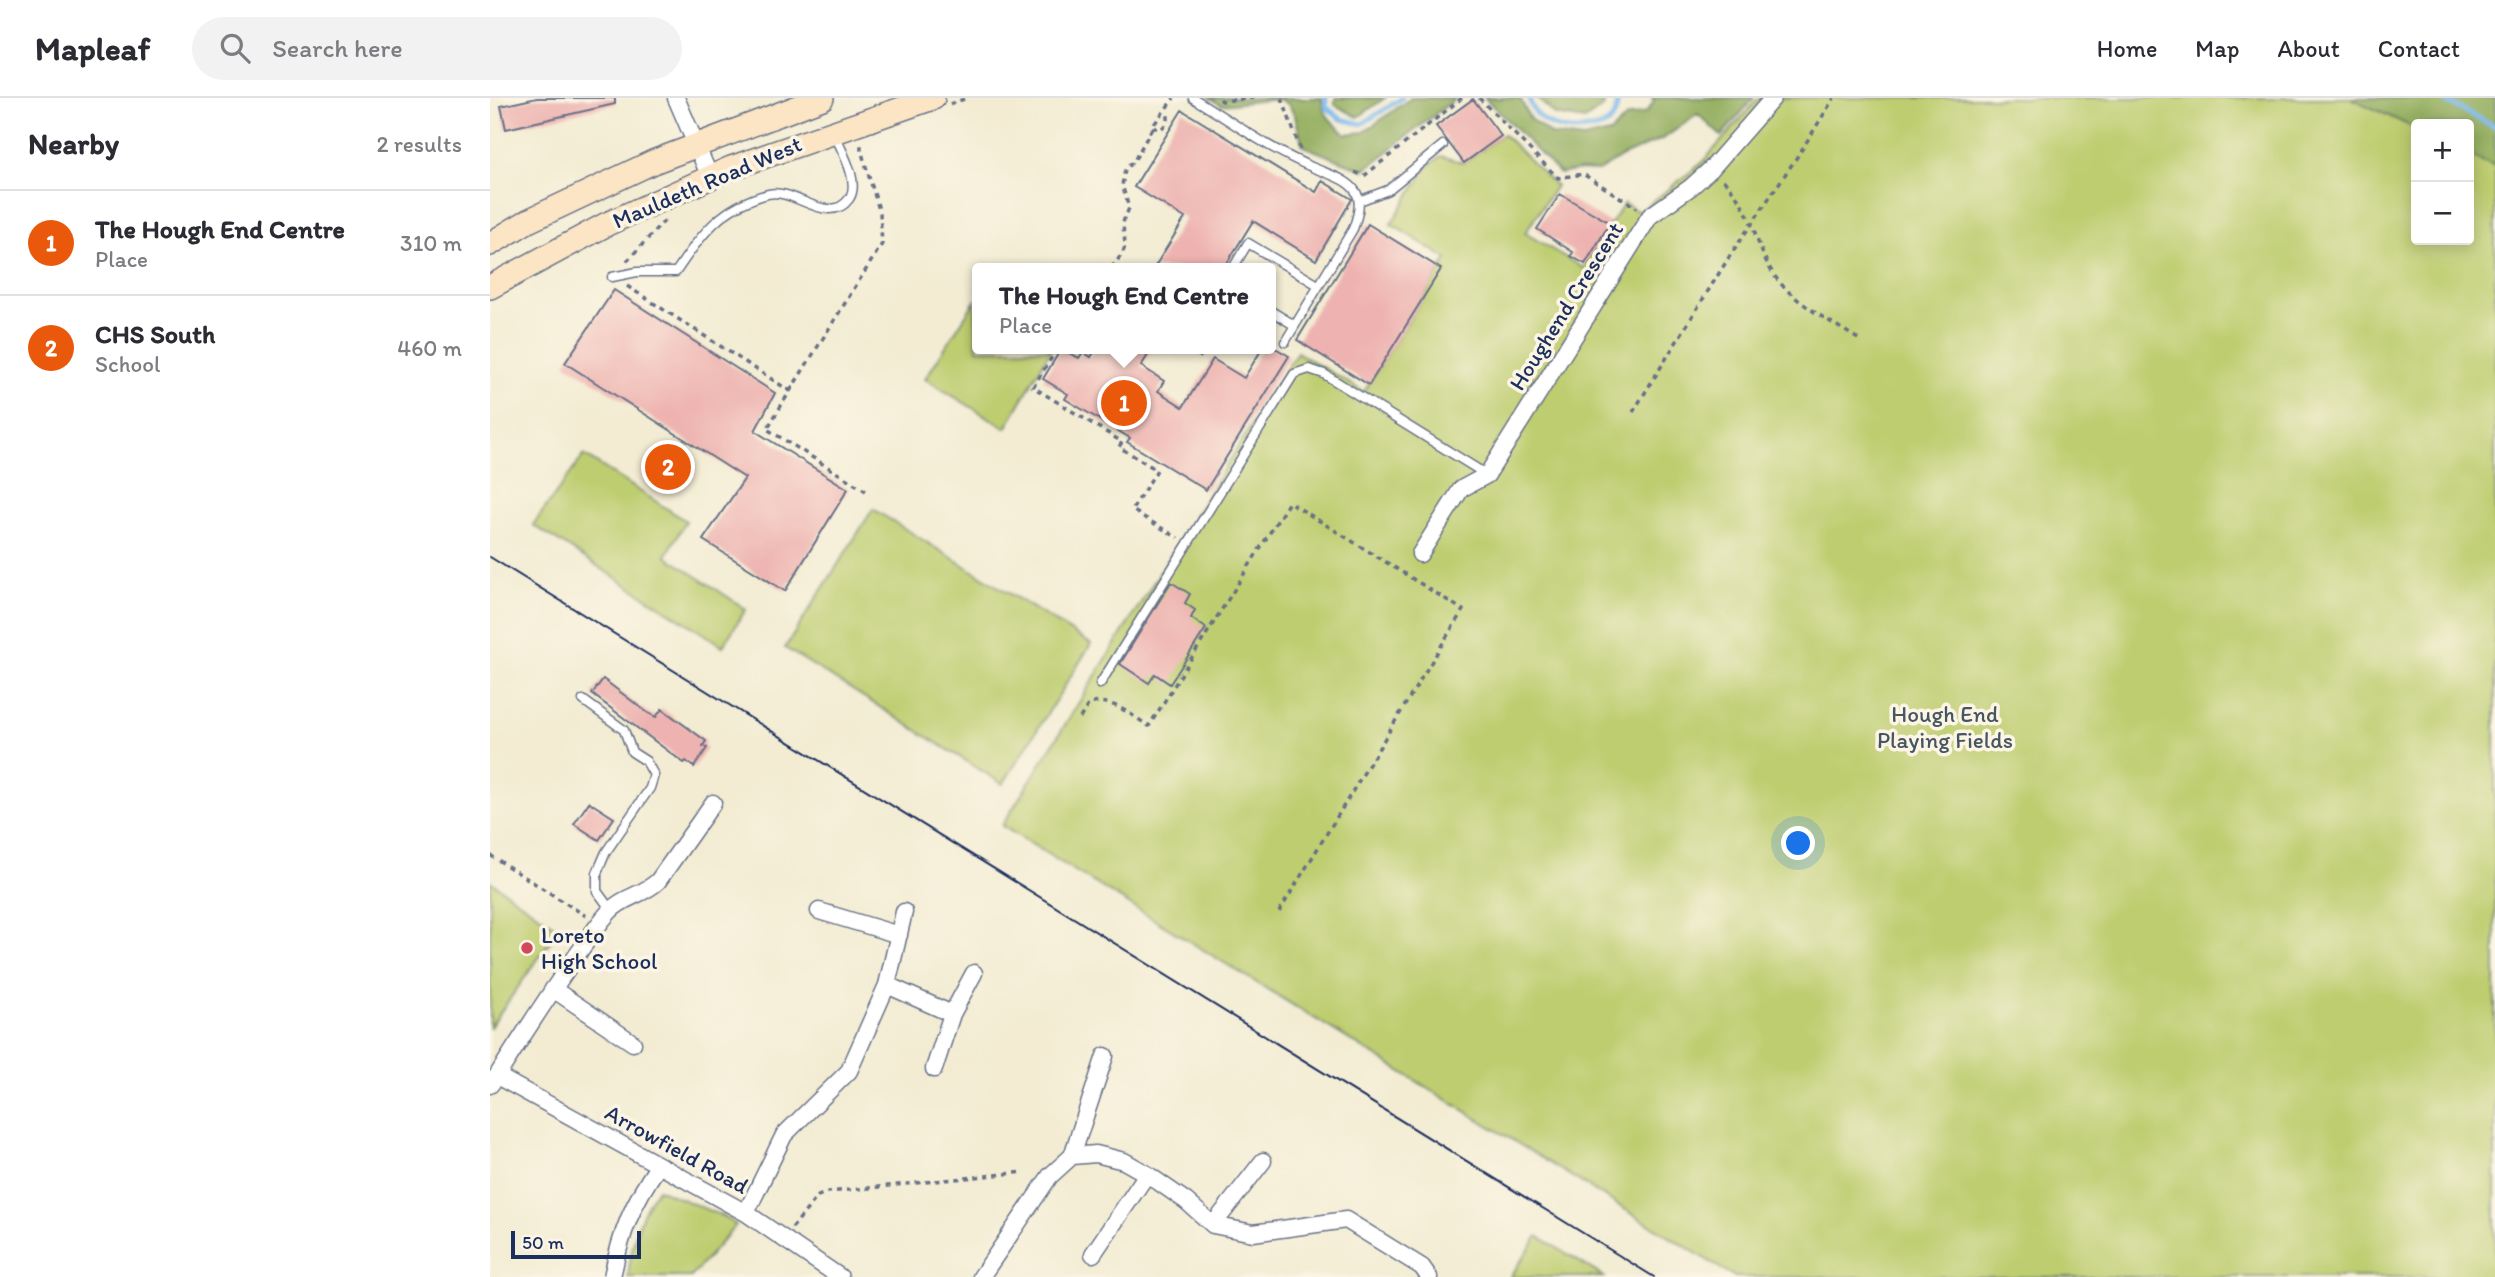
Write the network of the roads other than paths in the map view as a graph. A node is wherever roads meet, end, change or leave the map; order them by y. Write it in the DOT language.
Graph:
graph roads {
  1 [pos="676,98"];
  2 [pos="833,98"];
  3 [pos="1193,98"];
  4 [pos="1773,98"];
  5 [pos="808,101"];
  6 [pos="939,102"];
  7 [pos="840,133"];
  8 [pos="698,145"];
  9 [pos="1443,145"];
  10 [pos="710,177"];
  11 [pos="1359,201"];
  12 [pos="490,244"];
  13 [pos="1236,263"];
  14 [pos="612,277"];
  15 [pos="1318,285"];
  16 [pos="490,287"];
  17 [pos="1276,314"];
  18 [pos="1294,326"];
  19 [pos="1285,342"];
  20 [pos="1487,475"];
  21 [pos="1420,554"];
  22 [pos="1100,684"];
  23 [pos="583,700"];
  24 [pos="713,803"];
  25 [pos="611,909"];
  26 [pos="819,911"];
  27 [pos="904,912"];
  28 [pos="899,935"];
  29 [pos="974,973"];
  30 [pos="887,985"];
  31 [pos="553,989"];
  32 [pos="952,1014"];
  33 [pos="634,1043"];
  34 [pos="1105,1056"];
  35 [pos="934,1069"];
  36 [pos="493,1080"];
  37 [pos="1072,1156"];
  38 [pos="1263,1161"];
  39 [pos="660,1165"];
  40 [pos="1147,1174"];
  41 [pos="746,1213"];
  42 [pos="1213,1225"];
  43 [pos="1093,1254"];
  44 [pos="612,1277"];
  45 [pos="840,1277"];
  46 [pos="981,1277"];
  47 [pos="1429,1277"];
  1 -- 8 [label="street"];
  2 -- 7 [label="street"];
  3 -- 11 [label="lane"];
  4 -- 20 [label="street, Houghend Crescent"];
  5 -- 7 [label="street"];
  5 -- 8 [label="street, Mauldeth Road West"];
  6 -- 7 [label="street, Mauldeth Road West"];
  7 -- 10 [label="street, Mauldeth Road West"];
  7 -- 14 [label="lane"];
  8 -- 10 [label="street"];
  8 -- 12 [label="street, Mauldeth Road West"];
  9 -- 11 [label="lane"];
  10 -- 16 [label="street, Mauldeth Road West"];
  11 -- 15 [label="lane"];
  13 -- 15 [label="lane"];
  15 -- 18 [label="lane"];
  17 -- 18 [label="lane"];
  18 -- 19 [label="lane"];
  20 -- 21 [label="street, Houghend Crescent"];
  20 -- 22 [label="lane"];
  23 -- 25 [label="lane"];
  24 -- 25 [label="street"];
  25 -- 31 [label="street"];
  26 -- 28 [label="street"];
  27 -- 28 [label="street"];
  28 -- 30 [label="street"];
  29 -- 32 [label="street"];
  30 -- 32 [label="street"];
  30 -- 41 [label="street"];
  31 -- 33 [label="street"];
  31 -- 36 [label="street"];
  32 -- 35 [label="street"];
  34 -- 37 [label="street"];
  36 -- 39 [label="street, Arrowfield Road"];
  37 -- 40 [label="street"];
  37 -- 46 [label="street"];
  38 -- 42 [label="street"];
  39 -- 41 [label="street, Arrowfield Road"];
  39 -- 44 [label="street"];
  40 -- 42 [label="street"];
  40 -- 43 [label="street"];
  41 -- 45 [label="street, Arrowfield Road"];
  42 -- 47 [label="street"];
}
